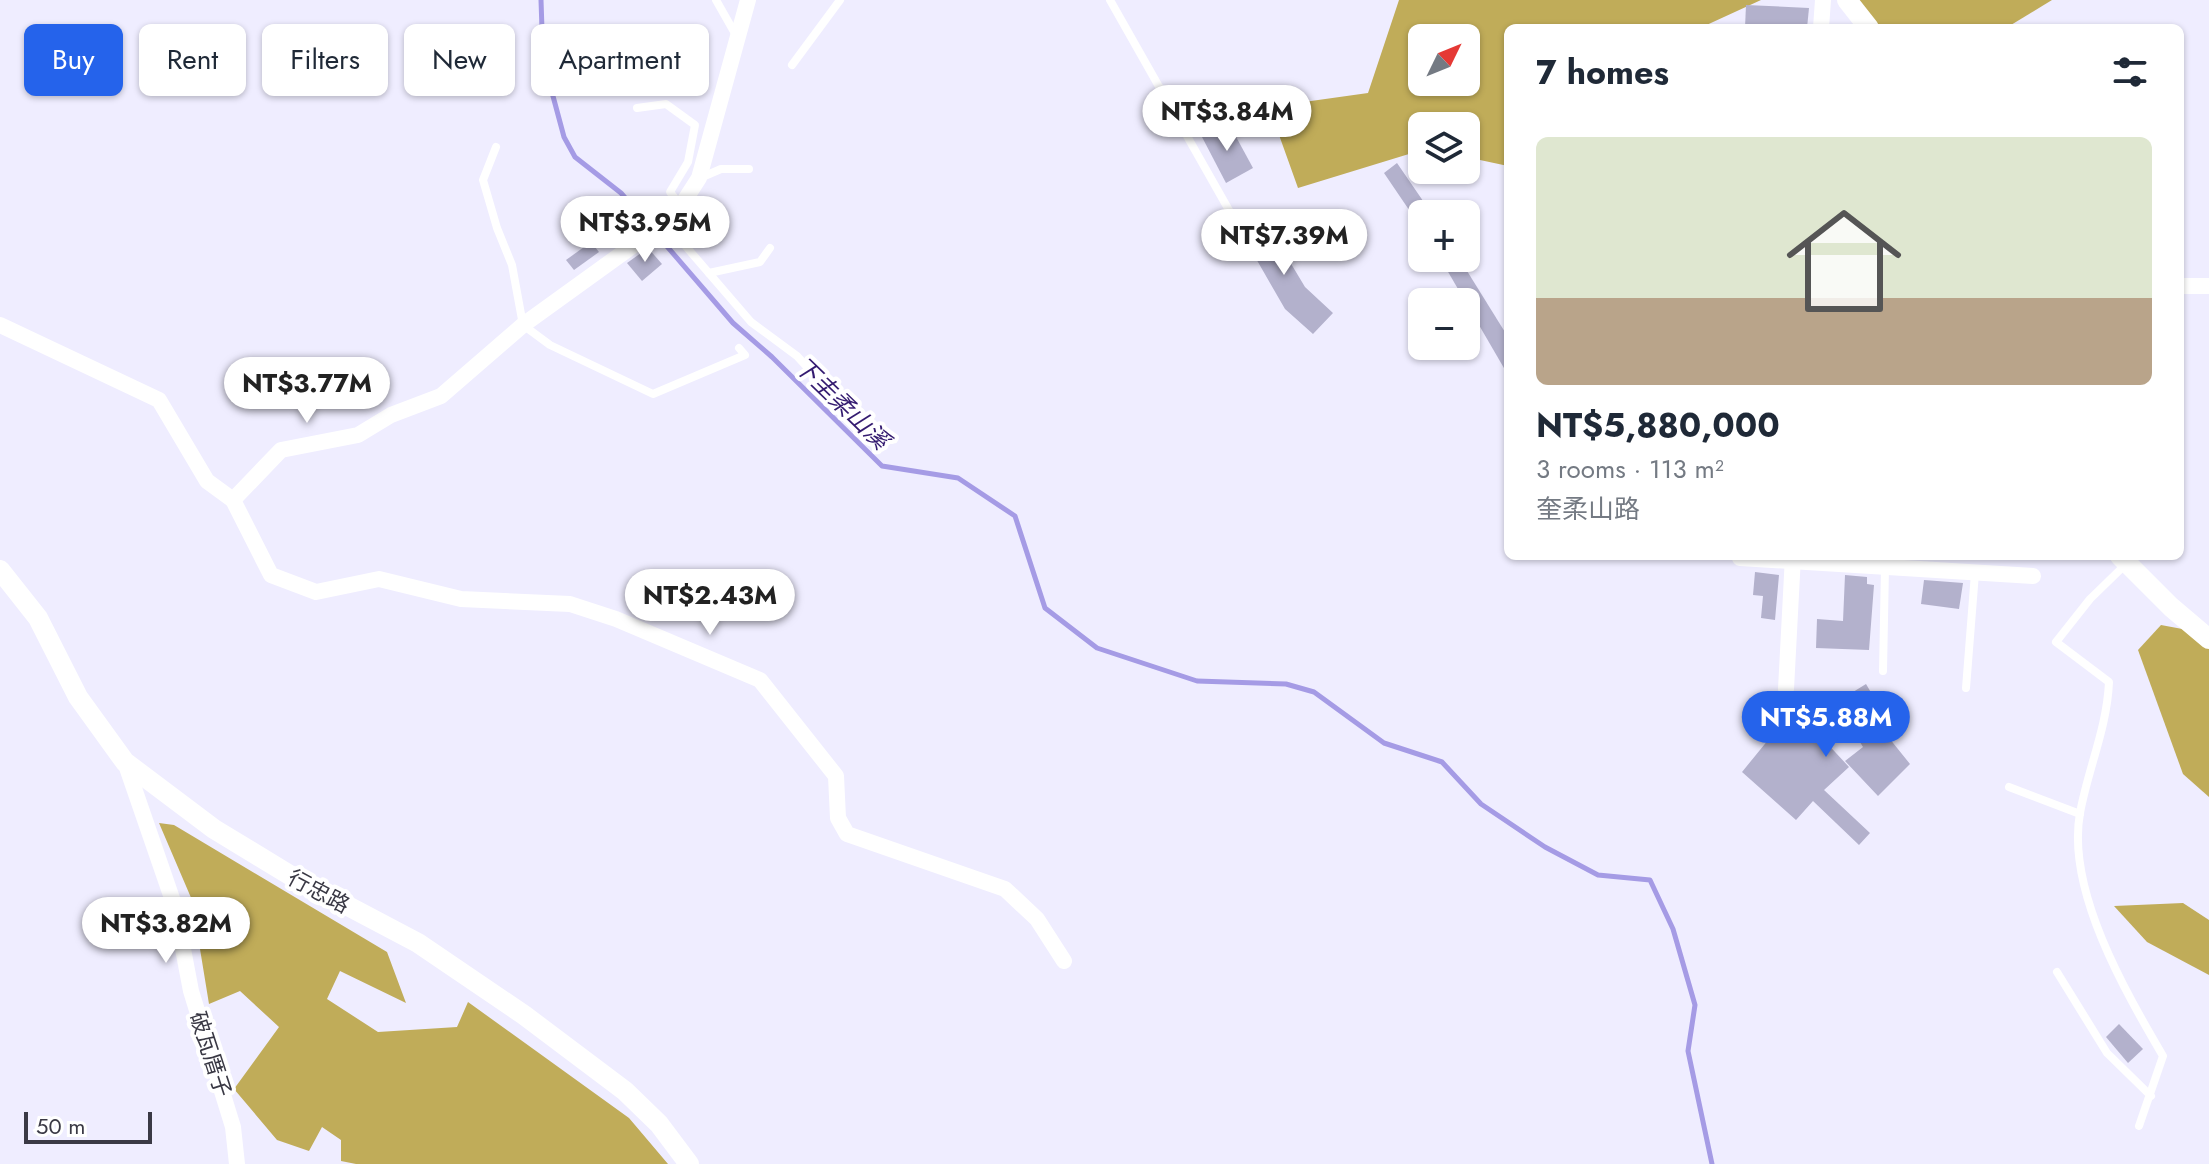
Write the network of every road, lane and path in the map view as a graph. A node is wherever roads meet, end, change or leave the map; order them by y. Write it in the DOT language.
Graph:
graph roads {
  1 [pos="716,0"];
  2 [pos="748,0"];
  3 [pos="840,0"];
  4 [pos="1110,0"];
  5 [pos="1823,0"];
  6 [pos="1821,24"];
  7 [pos="737,38"];
  8 [pos="792,65"];
  9 [pos="637,108"];
  10 [pos="496,147"];
  11 [pos="749,169"];
  12 [pos="699,178"];
  13 [pos="681,206"];
  14 [pos="1234,219"];
  15 [pos="659,223"];
  16 [pos="770,248"];
  17 [pos="709,273"];
  18 [pos="2184,286"];
  19 [pos="2209,286"];
  20 [pos="0,325"];
  21 [pos="523,325"];
  22 [pos="739,348"];
  23 [pos="847,402"];
  24 [pos="233,500"];
  25 [pos="1793,560"];
  26 [pos="1813,560"];
  27 [pos="2123,560"];
  28 [pos="1885,567"];
  29 [pos="0,570"];
  30 [pos="1975,573"];
  31 [pos="2033,576"];
  32 [pos="2209,639"];
  33 [pos="1883,671"];
  34 [pos="1966,688"];
  35 [pos="1786,689"];
  36 [pos="125,762"];
  37 [pos="2009,787"];
  38 [pos="2080,814"];
  39 [pos="1064,961"];
  40 [pos="2057,972"];
  41 [pos="2151,1096"];
  42 [pos="2139,1126"];
  43 [pos="237,1164"];
  44 [pos="689,1164"];
  1 -- 7 [label="lane"];
  2 -- 7 [label="street"];
  3 -- 8 [label="lane"];
  4 -- 14 [label="lane"];
  5 -- 6 [label="street"];
  7 -- 12 [label="street"];
  9 -- 13 [label="lane"];
  10 -- 21 [label="lane"];
  11 -- 12 [label="lane"];
  12 -- 13 [label="street"];
  13 -- 15 [label="street"];
  15 -- 17 [label="lane"];
  15 -- 21 [label="street"];
  16 -- 17 [label="lane"];
  17 -- 23 [label="lane"];
  18 -- 19 [label="street"];
  20 -- 24 [label="street"];
  21 -- 22 [label="lane"];
  21 -- 24 [label="street"];
  24 -- 39 [label="street"];
  25 -- 35 [label="street"];
  26 -- 28 [label="street"];
  27 -- 32 [label="street"];
  27 -- 38 [label="lane"];
  28 -- 30 [label="street"];
  28 -- 33 [label="lane"];
  29 -- 36 [label="street, 行忠路"];
  30 -- 31 [label="street"];
  30 -- 34 [label="lane"];
  36 -- 43 [label="street, 破瓦厝子"];
  36 -- 44 [label="street, 行忠路"];
  37 -- 38 [label="lane"];
  38 -- 41 [label="lane"];
  40 -- 41 [label="lane"];
  41 -- 42 [label="lane"];
}
